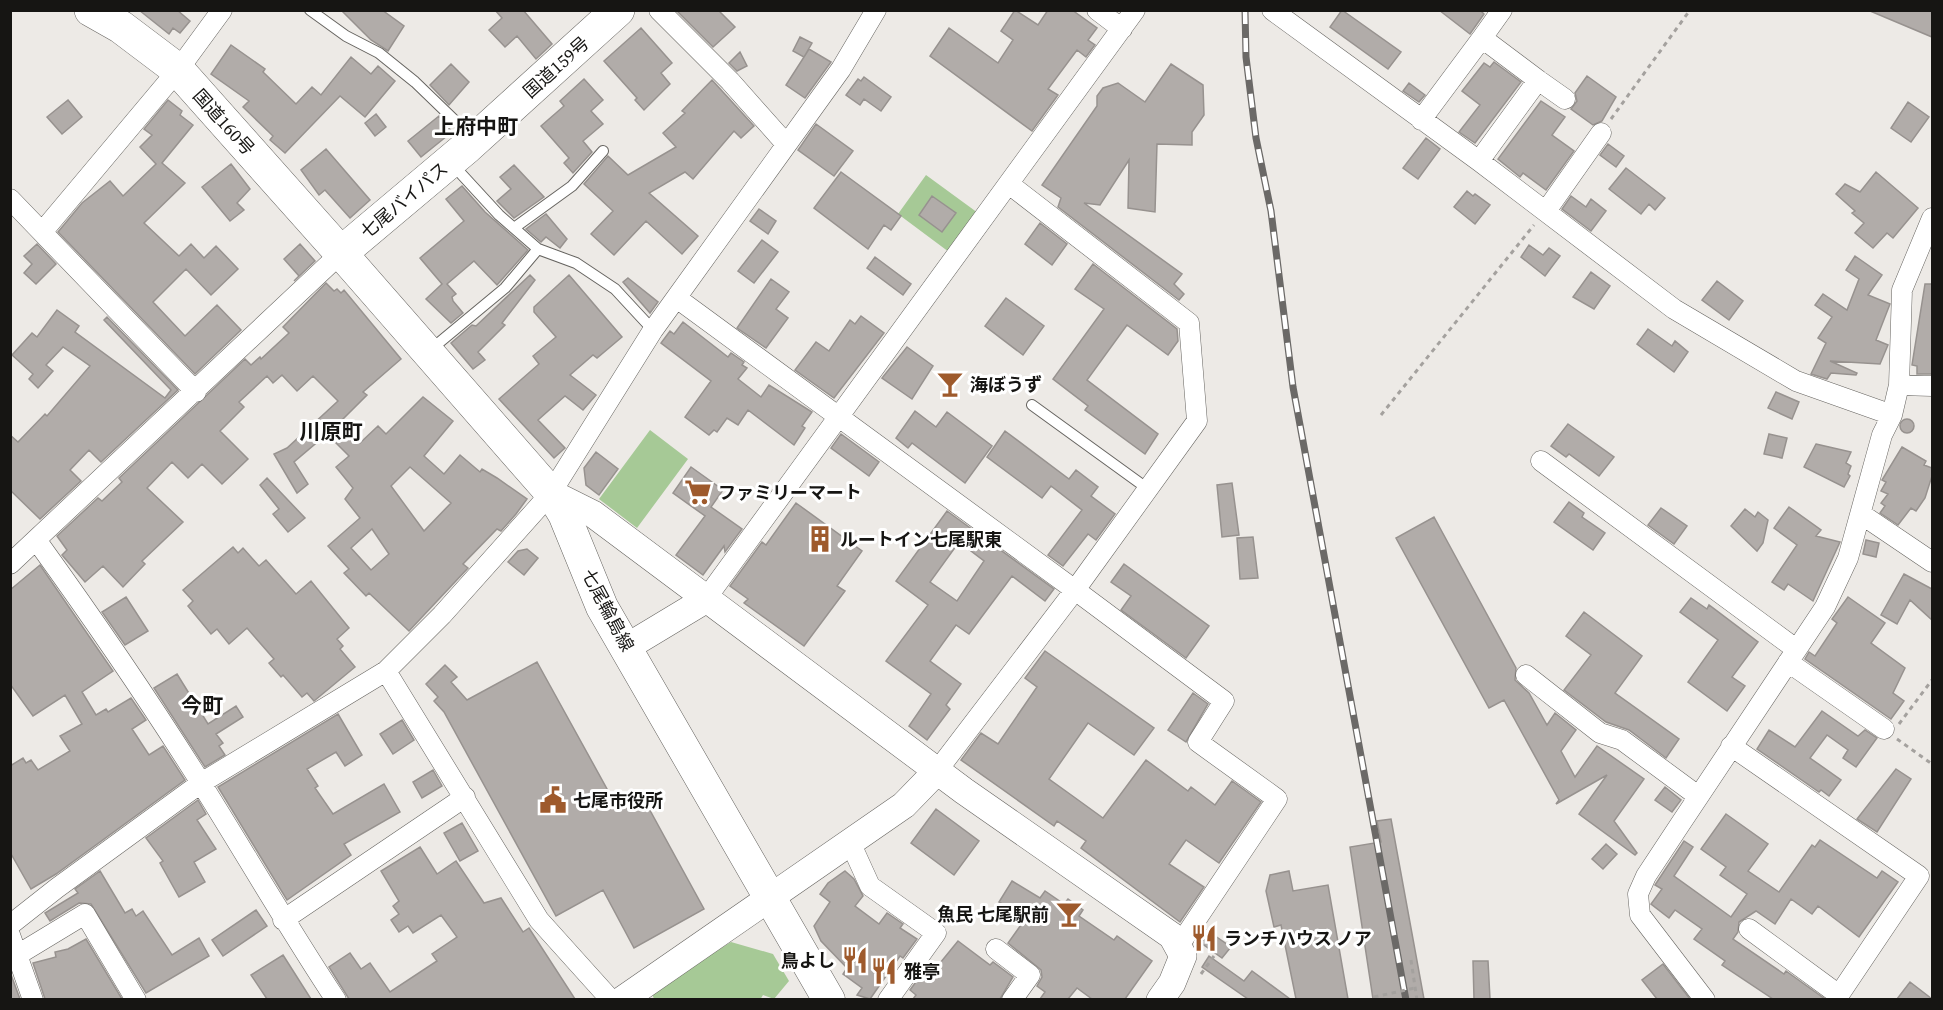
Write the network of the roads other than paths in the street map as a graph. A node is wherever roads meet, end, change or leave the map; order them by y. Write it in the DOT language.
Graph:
graph roads {
  1 [pos="91,10"];
  2 [pos="222,10"];
  3 [pos="310,10"];
  4 [pos="618,10"];
  5 [pos="659,10"];
  6 [pos="876,10"];
  7 [pos="1097,10"];
  8 [pos="1134,10"];
  9 [pos="1272,10"];
  10 [pos="1502,10"];
  11 [pos="1122,29"];
  12 [pos="1482,38"];
  13 [pos="178,70"];
  14 [pos="1538,80"];
  15 [pos="1565,99"];
  16 [pos="1421,120"];
  17 [pos="1601,133"];
  18 [pos="786,144"];
  19 [pos="464,150"];
  20 [pos="603,151"];
  21 [pos="1479,161"];
  22 [pos="1009,184"];
  23 [pos="10,199"];
  24 [pos="1546,211"];
  25 [pos="1932,218"];
  26 [pos="514,228"];
  27 [pos="43,231"];
  28 [pos="538,249"];
  29 [pos="341,253"];
  30 [pos="678,299"];
  31 [pos="653,330"];
  32 [pos="427,352"];
  33 [pos="1899,385"];
  34 [pos="1932,386"];
  35 [pos="196,392"];
  36 [pos="1032,405"];
  37 [pos="1892,415"];
  38 [pos="839,417"];
  39 [pos="1541,461"];
  40 [pos="1148,489"];
  41 [pos="551,493"];
  42 [pos="1861,514"];
  43 [pos="38,541"];
  44 [pos="1932,562"];
  45 [pos="10,564"];
  46 [pos="1075,590"];
  47 [pos="705,600"];
  48 [pos="627,647"];
  49 [pos="1792,656"];
  50 [pos="386,671"];
  51 [pos="1526,675"];
  52 [pos="1888,732"];
  53 [pos="1731,746"];
  54 [pos="937,771"];
  55 [pos="201,783"];
  56 [pos="1698,796"];
  57 [pos="465,797"];
  58 [pos="850,842"];
  59 [pos="769,898"];
  60 [pos="283,920"];
  61 [pos="10,925"];
  62 [pos="1749,930"];
  63 [pos="10,935"];
  64 [pos="1172,936"];
  65 [pos="996,949"];
  66 [pos="19,954"];
  67 [pos="33,999"];
  68 [pos="136,999"];
  69 [pos="336,999"];
  70 [pos="611,999"];
  71 [pos="622,999"];
  72 [pos="830,999"];
  73 [pos="888,999"];
  74 [pos="1012,999"];
  75 [pos="1160,999"];
  76 [pos="1705,999"];
  1 -- 13 [label="highway, 国道160号"];
  2 -- 13 [label="street"];
  3 -- 19 [label="lane"];
  4 -- 19 [label="highway, 国道159号"];
  5 -- 18 [label="street"];
  6 -- 18 [label="street"];
  7 -- 11 [label="street"];
  8 -- 11 [label="street"];
  9 -- 16 [label="street"];
  10 -- 12 [label="street"];
  11 -- 22 [label="street"];
  12 -- 14 [label="street"];
  12 -- 16 [label="street"];
  13 -- 27 [label="street"];
  13 -- 29 [label="highway, 国道160号"];
  14 -- 15 [label="street"];
  14 -- 21 [label="street"];
  16 -- 21 [label="street"];
  17 -- 24 [label="street"];
  18 -- 30 [label="street"];
  19 -- 26 [label="lane"];
  19 -- 29 [label="highway, 七尾バイパス"];
  20 -- 26 [label="lane"];
  21 -- 24 [label="street"];
  22 -- 38 [label="street"];
  22 -- 40 [label="street"];
  23 -- 27 [label="street"];
  24 -- 37 [label="street"];
  25 -- 33 [label="street"];
  26 -- 28 [label="lane"];
  27 -- 35 [label="street"];
  28 -- 31 [label="lane"];
  28 -- 32 [label="lane"];
  29 -- 32 [label="main road, 七尾輪島線"];
  29 -- 35 [label="street"];
  30 -- 31 [label="street"];
  30 -- 38 [label="street"];
  31 -- 41 [label="street"];
  32 -- 41 [label="main road, 七尾輪島線"];
  33 -- 34 [label="street"];
  33 -- 37 [label="street"];
  35 -- 43 [label="street"];
  36 -- 40 [label="lane"];
  37 -- 42 [label="street"];
  38 -- 46 [label="street"];
  38 -- 47 [label="street"];
  39 -- 49 [label="street"];
  40 -- 46 [label="street"];
  41 -- 47 [label="street"];
  41 -- 48 [label="main road, 七尾輪島線"];
  41 -- 50 [label="street"];
  42 -- 44 [label="street"];
  42 -- 49 [label="street"];
  43 -- 45 [label="street"];
  43 -- 55 [label="street"];
  46 -- 54 [label="street"];
  46 -- 64 [label="street"];
  47 -- 48 [label="street"];
  47 -- 54 [label="street"];
  48 -- 59 [label="main road, 七尾輪島線"];
  49 -- 52 [label="street"];
  49 -- 53 [label="street"];
  50 -- 55 [label="street"];
  50 -- 57 [label="street"];
  51 -- 56 [label="street"];
  53 -- 56 [label="street"];
  53 -- 62 [label="street"];
  54 -- 58 [label="street"];
  54 -- 64 [label="street"];
  55 -- 60 [label="street"];
  55 -- 61 [label="street"];
  56 -- 76 [label="street"];
  57 -- 60 [label="street"];
  57 -- 70 [label="street"];
  58 -- 59 [label="street"];
  58 -- 73 [label="street"];
  59 -- 71 [label="street"];
  59 -- 72 [label="main road, 七尾輪島線"];
  60 -- 69 [label="street"];
  63 -- 66 [label="street"];
  64 -- 75 [label="street"];
  65 -- 74 [label="street"];
  66 -- 67 [label="street"];
  66 -- 68 [label="street"];
}
